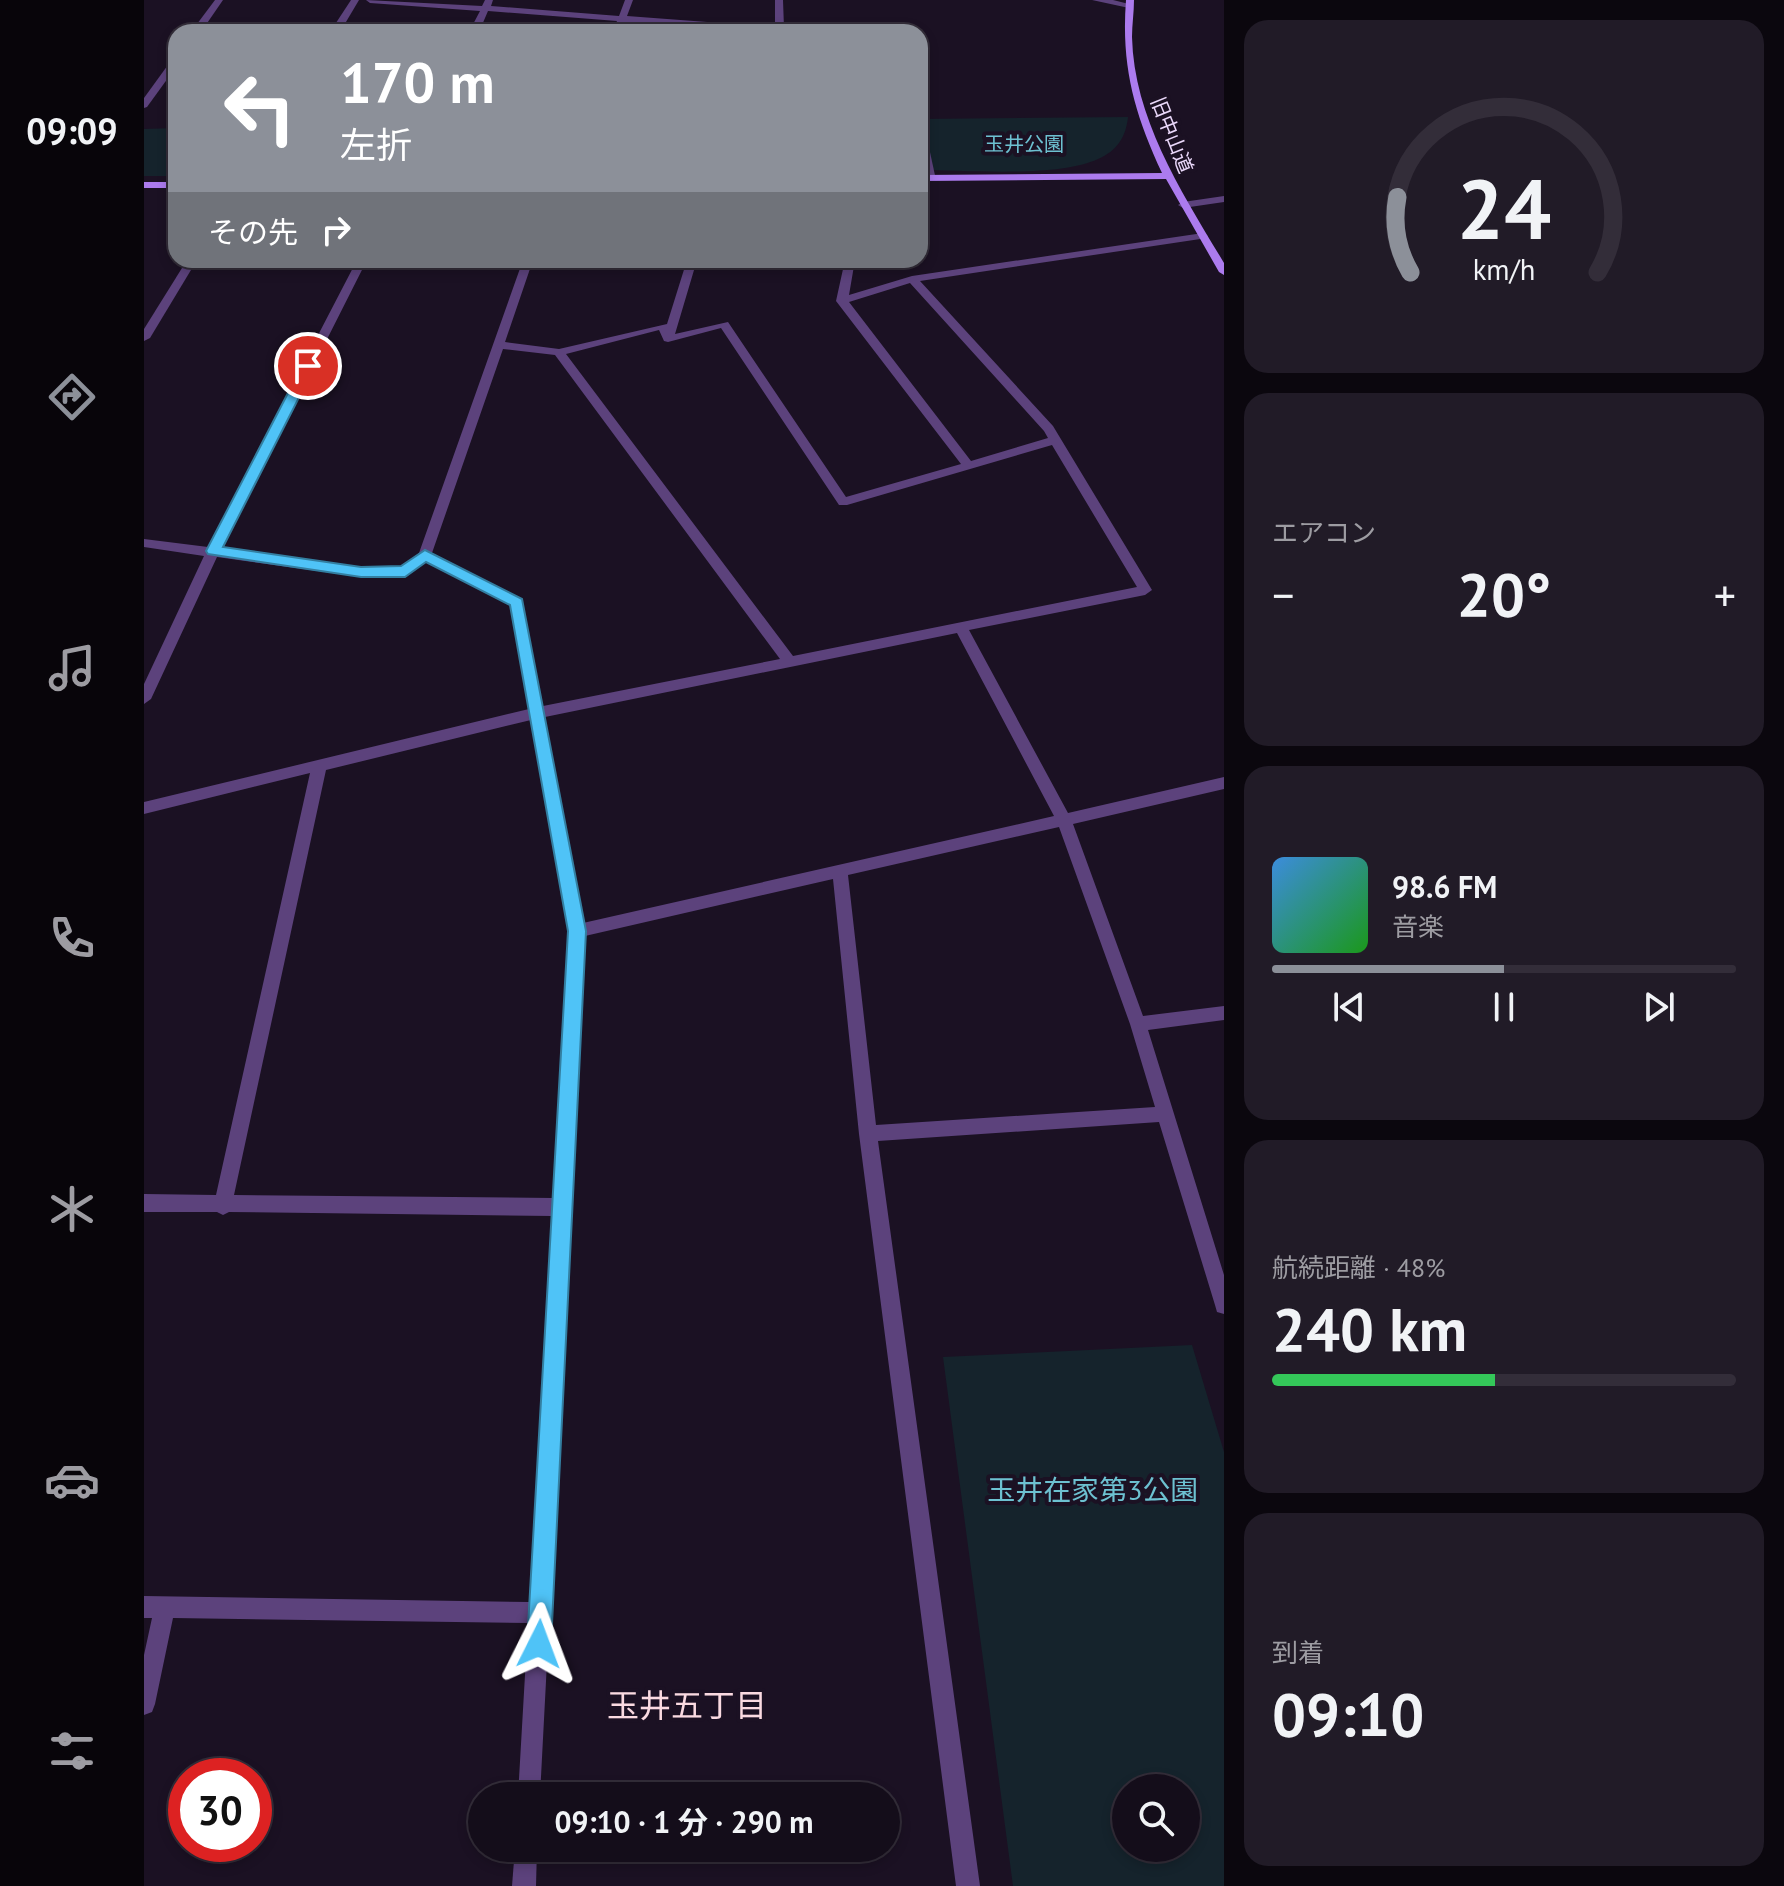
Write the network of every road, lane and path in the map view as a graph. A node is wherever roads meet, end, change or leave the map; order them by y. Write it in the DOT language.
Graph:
graph roads {
  1 [pos="219,0"];
  2 [pos="355,0"];
  3 [pos="370,0"];
  4 [pos="629,0"];
  5 [pos="779,0"];
  6 [pos="1096,0"];
  7 [pos="1130,2"];
  8 [pos="487,4"];
  9 [pos="623,20"];
  10 [pos="202,24"];
  11 [pos="340,24"];
  12 [pos="478,24"];
  13 [pos="621,24"];
  14 [pos="673,24"];
  15 [pos="780,24"];
  16 [pos="168,71"];
  17 [pos="146,100"];
  18 [pos="1168,176"];
  19 [pos="928,178"];
  20 [pos="144,185"];
  21 [pos="168,185"];
  22 [pos="1224,199"];
  23 [pos="1183,205"];
  24 [pos="1203,236"];
  25 [pos="187,268"];
  26 [pos="358,268"];
  27 [pos="525,268"];
  28 [pos="690,268"];
  29 [pos="848,268"];
  30 [pos="1224,272"];
  31 [pos="912,279"];
  32 [pos="842,301"];
  33 [pos="144,338"];
  34 [pos="668,339"];
  35 [pos="499,345"];
  36 [pos="559,352"];
  37 [pos="1056,440"];
  38 [pos="969,466"];
  39 [pos="144,543"];
  40 [pos="213,551"];
  41 [pos="425,555"];
  42 [pos="960,626"];
  43 [pos="789,661"];
  44 [pos="144,699"];
  45 [pos="536,713"];
  46 [pos="319,767"];
  47 [pos="1224,783"];
  48 [pos="144,808"];
  49 [pos="1063,818"];
  50 [pos="840,872"];
  51 [pos="577,931"];
  52 [pos="1224,1013"];
  53 [pos="1138,1024"];
  54 [pos="1165,1114"];
  55 [pos="868,1134"];
  56 [pos="144,1203"];
  57 [pos="223,1206"];
  58 [pos="561,1207"];
  59 [pos="1224,1305"];
  60 [pos="155,1607"];
  61 [pos="541,1613"];
  62 [pos="144,1704"];
  63 [pos="530,1782"];
  64 [pos="525,1862"];
  65 [pos="524,1886"];
  66 [pos="968,1886"];
  1 -- 10 [label="street"];
  2 -- 11 [label="street"];
  3 -- 8 [label="street"];
  4 -- 9 [label="street"];
  5 -- 15 [label="street"];
  6 -- 7 [label="street"];
  7 -- 18 [label="main road, 旧中山道"];
  8 -- 9 [label="street"];
  8 -- 12 [label="street"];
  9 -- 13 [label="street"];
  9 -- 14 [label="street"];
  16 -- 17 [label="street"];
  18 -- 19 [label="main road"];
  18 -- 23 [label="main road, 旧中山道"];
  20 -- 21 [label="main road"];
  22 -- 23 [label="street"];
  23 -- 24 [label="main road, 旧中山道"];
  24 -- 30 [label="main road, 旧中山道"];
  24 -- 31 [label="street"];
  25 -- 33 [label="street"];
  26 -- 40 [label="street"];
  27 -- 35 [label="street"];
  28 -- 34 [label="street"];
  29 -- 32 [label="street"];
  31 -- 32 [label="street"];
  31 -- 37 [label="street"];
  32 -- 38 [label="street"];
  34 -- 36 [label="street"];
  34 -- 38 [label="street"];
  35 -- 36 [label="street"];
  35 -- 41 [label="street"];
  36 -- 43 [label="street"];
  37 -- 38 [label="street"];
  37 -- 42 [label="street"];
  39 -- 40 [label="street"];
  40 -- 41 [label="street"];
  40 -- 44 [label="street"];
  41 -- 45 [label="street"];
  42 -- 43 [label="street"];
  42 -- 49 [label="street"];
  43 -- 45 [label="street"];
  45 -- 46 [label="street"];
  45 -- 51 [label="street"];
  46 -- 48 [label="street"];
  46 -- 57 [label="street"];
  47 -- 49 [label="street"];
  49 -- 50 [label="street"];
  49 -- 53 [label="street"];
  50 -- 51 [label="street"];
  50 -- 55 [label="street"];
  51 -- 58 [label="street"];
  52 -- 53 [label="street"];
  53 -- 54 [label="street"];
  54 -- 55 [label="street"];
  54 -- 59 [label="street"];
  55 -- 66 [label="street"];
  56 -- 57 [label="street"];
  57 -- 58 [label="street"];
  58 -- 61 [label="street"];
  60 -- 61 [label="street"];
  60 -- 62 [label="street"];
  61 -- 63 [label="street"];
  64 -- 65 [label="street"];
}
